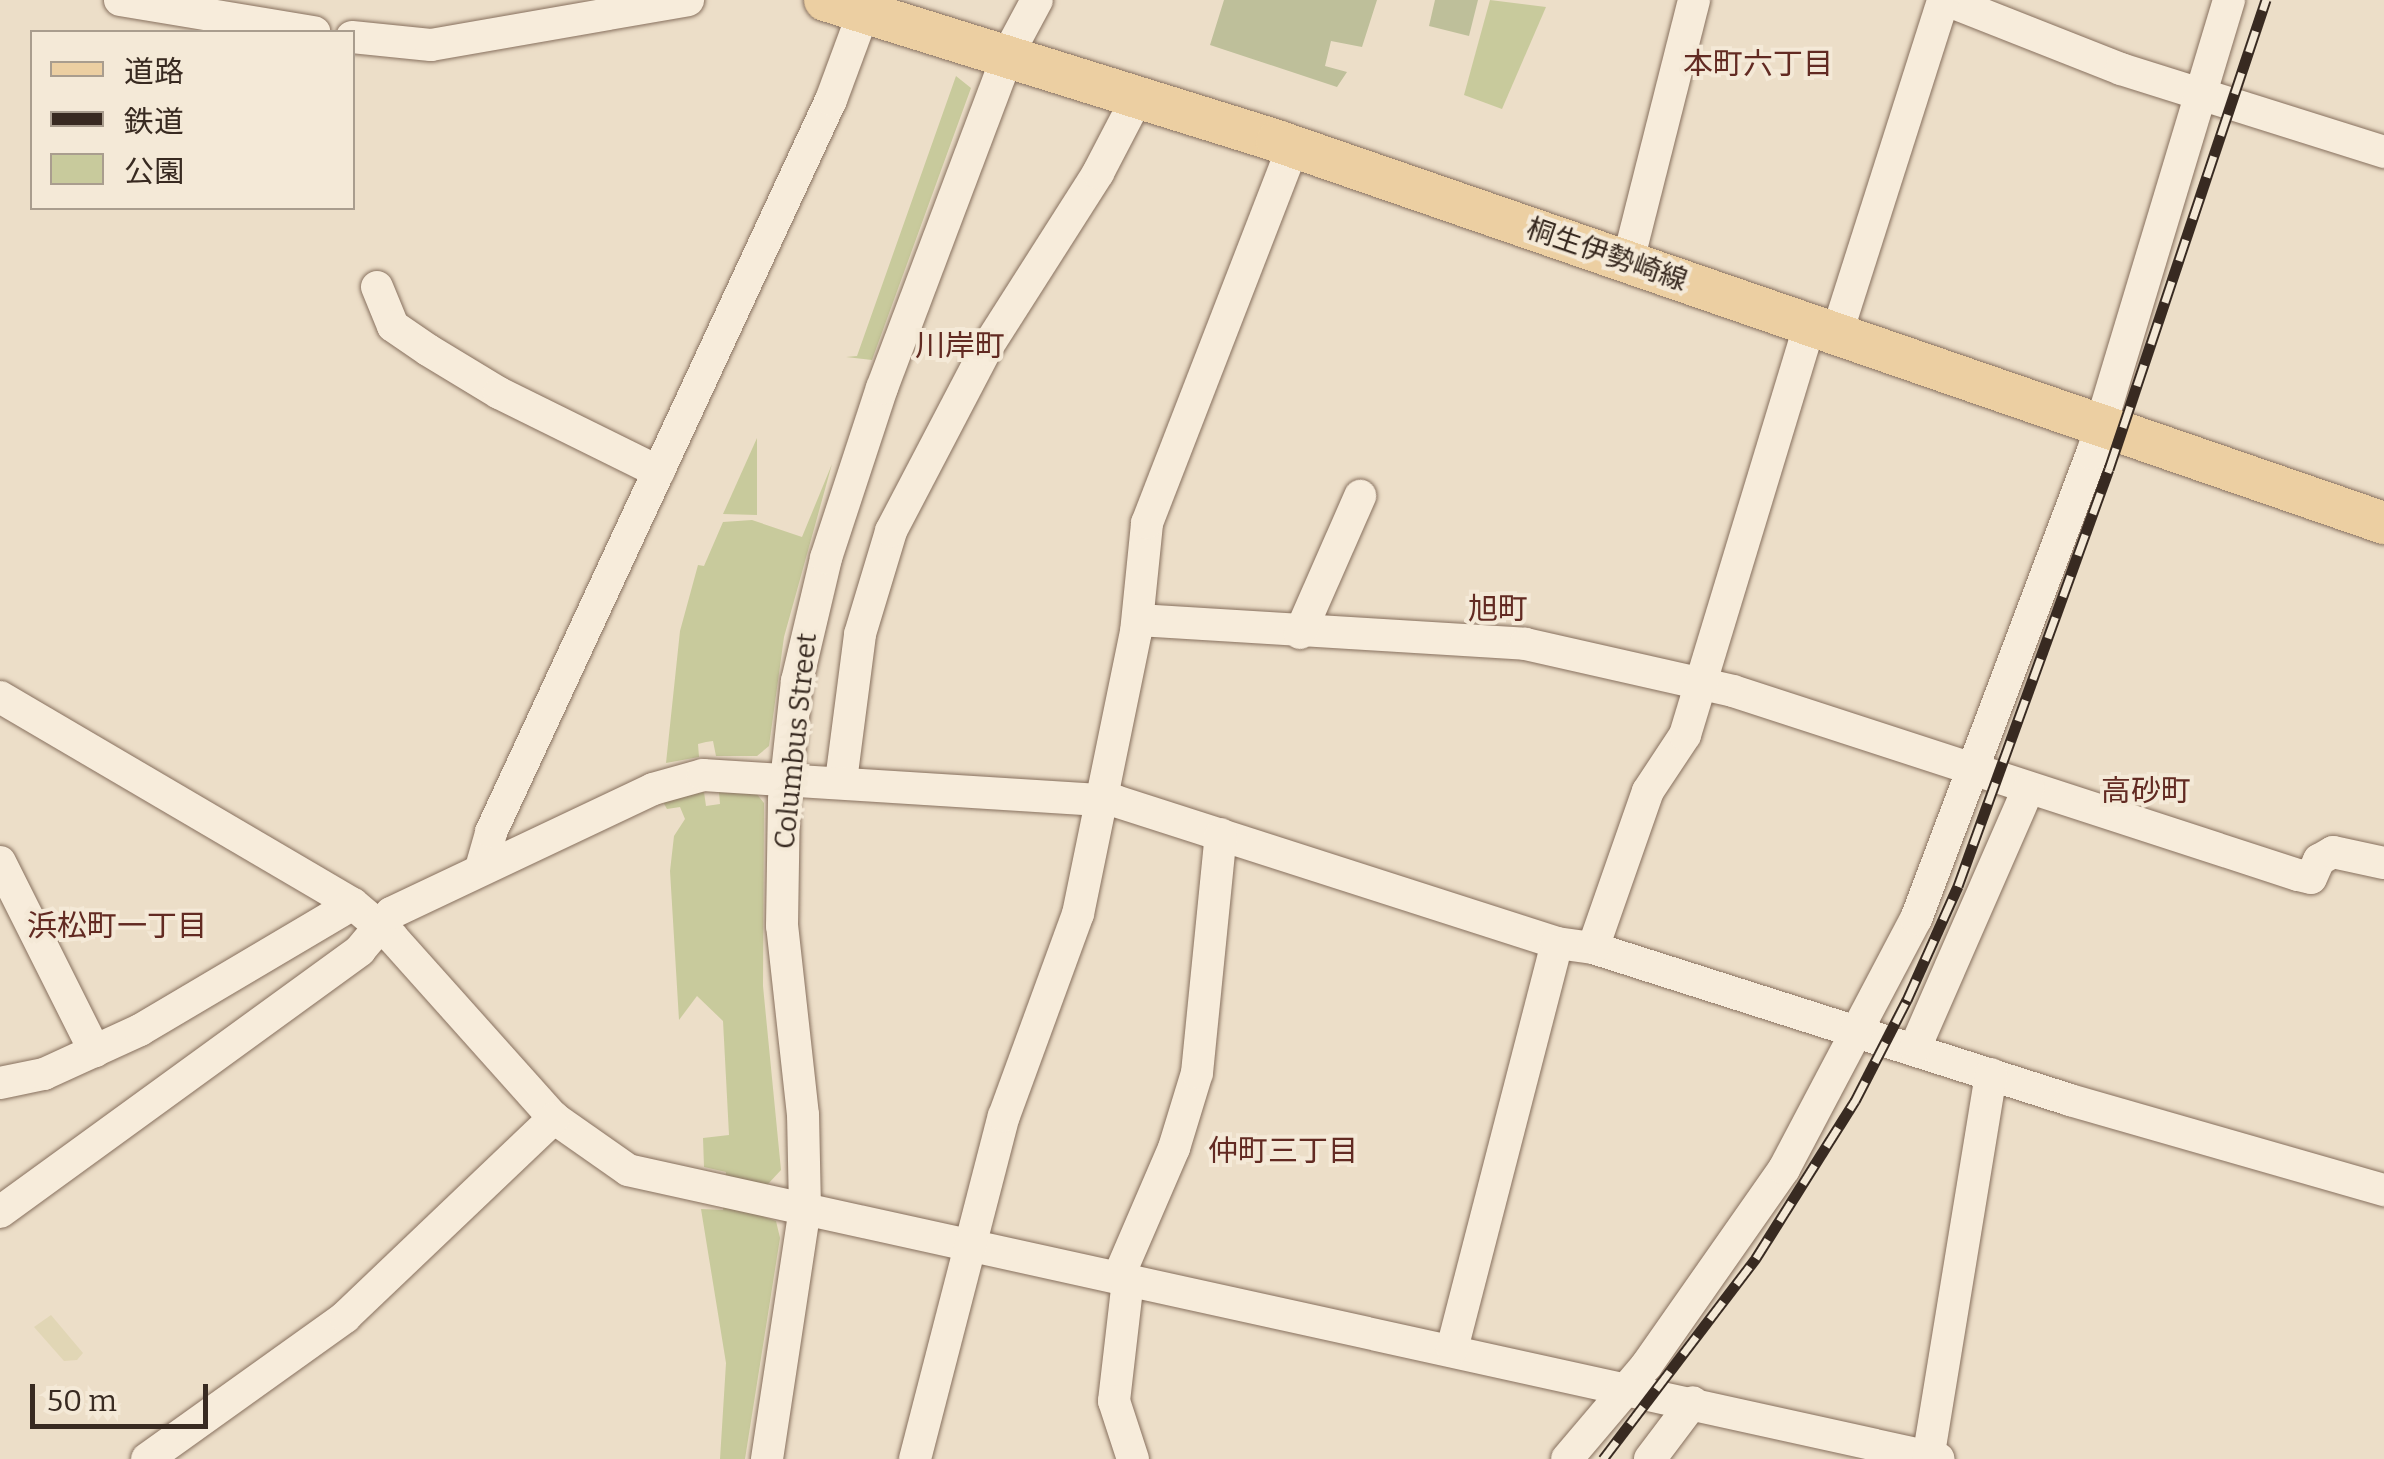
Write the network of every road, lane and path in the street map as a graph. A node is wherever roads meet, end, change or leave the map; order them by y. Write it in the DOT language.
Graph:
graph roads {
  1 [pos="120,0"];
  2 [pos="688,0"];
  3 [pos="1037,0"];
  4 [pos="1694,0"];
  5 [pos="1944,0"];
  6 [pos="2229,0"];
  7 [pos="852,4"];
  8 [pos="302,30"];
  9 [pos="355,37"];
  10 [pos="1008,54"];
  11 [pos="2202,91"];
  12 [pos="1137,98"];
  13 [pos="1292,147"];
  14 [pos="2384,152"];
  15 [pos="1628,261"];
  16 [pos="377,287"];
  17 [pos="1823,332"];
  18 [pos="2100,428"];
  19 [pos="659,472"];
  20 [pos="1360,496"];
  21 [pos="2382,515"];
  22 [pos="1138,620"];
  23 [pos="1300,633"];
  24 [pos="1702,682"];
  25 [pos="4,706"];
  26 [pos="1976,771"];
  27 [pos="786,778"];
  28 [pos="841,781"];
  29 [pos="2028,789"];
  30 [pos="1099,799"];
  31 [pos="1221,834"];
  32 [pos="0,862"];
  33 [pos="2384,863"];
  34 [pos="481,868"];
  35 [pos="366,914"];
  36 [pos="1557,943"];
  37 [pos="1593,948"];
  38 [pos="1861,1033"];
  39 [pos="1915,1048"];
  40 [pos="94,1052"];
  41 [pos="1992,1074"];
  42 [pos="0,1083"];
  43 [pos="554,1118"];
  44 [pos="2384,1190"];
  45 [pos="790,1206"];
  46 [pos="0,1212"];
  47 [pos="970,1244"];
  48 [pos="1123,1279"];
  49 [pos="1452,1349"];
  50 [pos="1630,1388"];
  51 [pos="1693,1402"];
  52 [pos="1828,1447"];
  53 [pos="1932,1458"];
  54 [pos="147,1459"];
  55 [pos="766,1459"];
  56 [pos="915,1459"];
  57 [pos="1133,1459"];
  58 [pos="1567,1459"];
  59 [pos="1650,1459"];
  1 -- 8 [label="street"];
  2 -- 9 [label="street"];
  3 -- 10 [label="street, Columbus Street"];
  4 -- 15 [label="street"];
  5 -- 11 [label="street"];
  5 -- 17 [label="street"];
  6 -- 11 [label="street"];
  7 -- 10 [label="main road, 桐生伊勢崎線"];
  7 -- 19 [label="street"];
  10 -- 12 [label="main road, 桐生伊勢崎線"];
  10 -- 27 [label="street, Columbus Street"];
  11 -- 14 [label="street"];
  11 -- 18 [label="street"];
  12 -- 13 [label="main road, 桐生伊勢崎線"];
  12 -- 28 [label="street"];
  13 -- 15 [label="main road, 桐生伊勢崎線"];
  13 -- 22 [label="street"];
  15 -- 17 [label="main road, 桐生伊勢崎線"];
  16 -- 19 [label="street"];
  17 -- 18 [label="main road, 桐生伊勢崎線"];
  17 -- 24 [label="street"];
  18 -- 21 [label="main road, 桐生伊勢崎線"];
  18 -- 26 [label="street"];
  19 -- 34 [label="street"];
  20 -- 23 [label="street"];
  22 -- 23 [label="street"];
  22 -- 30 [label="street"];
  23 -- 24 [label="street"];
  24 -- 26 [label="street"];
  24 -- 37 [label="street"];
  25 -- 35 [label="street"];
  26 -- 29 [label="street"];
  26 -- 38 [label="street"];
  27 -- 28 [label="street"];
  27 -- 34 [label="street"];
  27 -- 45 [label="street, Columbus Street"];
  28 -- 30 [label="street"];
  29 -- 33 [label="street"];
  29 -- 39 [label="street"];
  30 -- 31 [label="street"];
  30 -- 47 [label="street"];
  31 -- 36 [label="street"];
  31 -- 48 [label="street"];
  32 -- 40 [label="street"];
  34 -- 35 [label="street"];
  35 -- 40 [label="street"];
  35 -- 43 [label="street"];
  35 -- 46 [label="street"];
  36 -- 37 [label="street"];
  36 -- 49 [label="street"];
  37 -- 38 [label="street"];
  38 -- 39 [label="street"];
  38 -- 50 [label="street"];
  39 -- 41 [label="street"];
  40 -- 42 [label="street"];
  41 -- 44 [label="street"];
  41 -- 53 [label="street"];
  43 -- 45 [label="street"];
  43 -- 54 [label="street"];
  45 -- 47 [label="street"];
  45 -- 55 [label="street, Columbus Street"];
  47 -- 48 [label="street"];
  47 -- 56 [label="street"];
  48 -- 49 [label="street"];
  48 -- 57 [label="street"];
  49 -- 50 [label="street"];
  50 -- 51 [label="street"];
  50 -- 58 [label="street"];
  51 -- 52 [label="street"];
  51 -- 59 [label="street"];
  52 -- 53 [label="street"];
}
